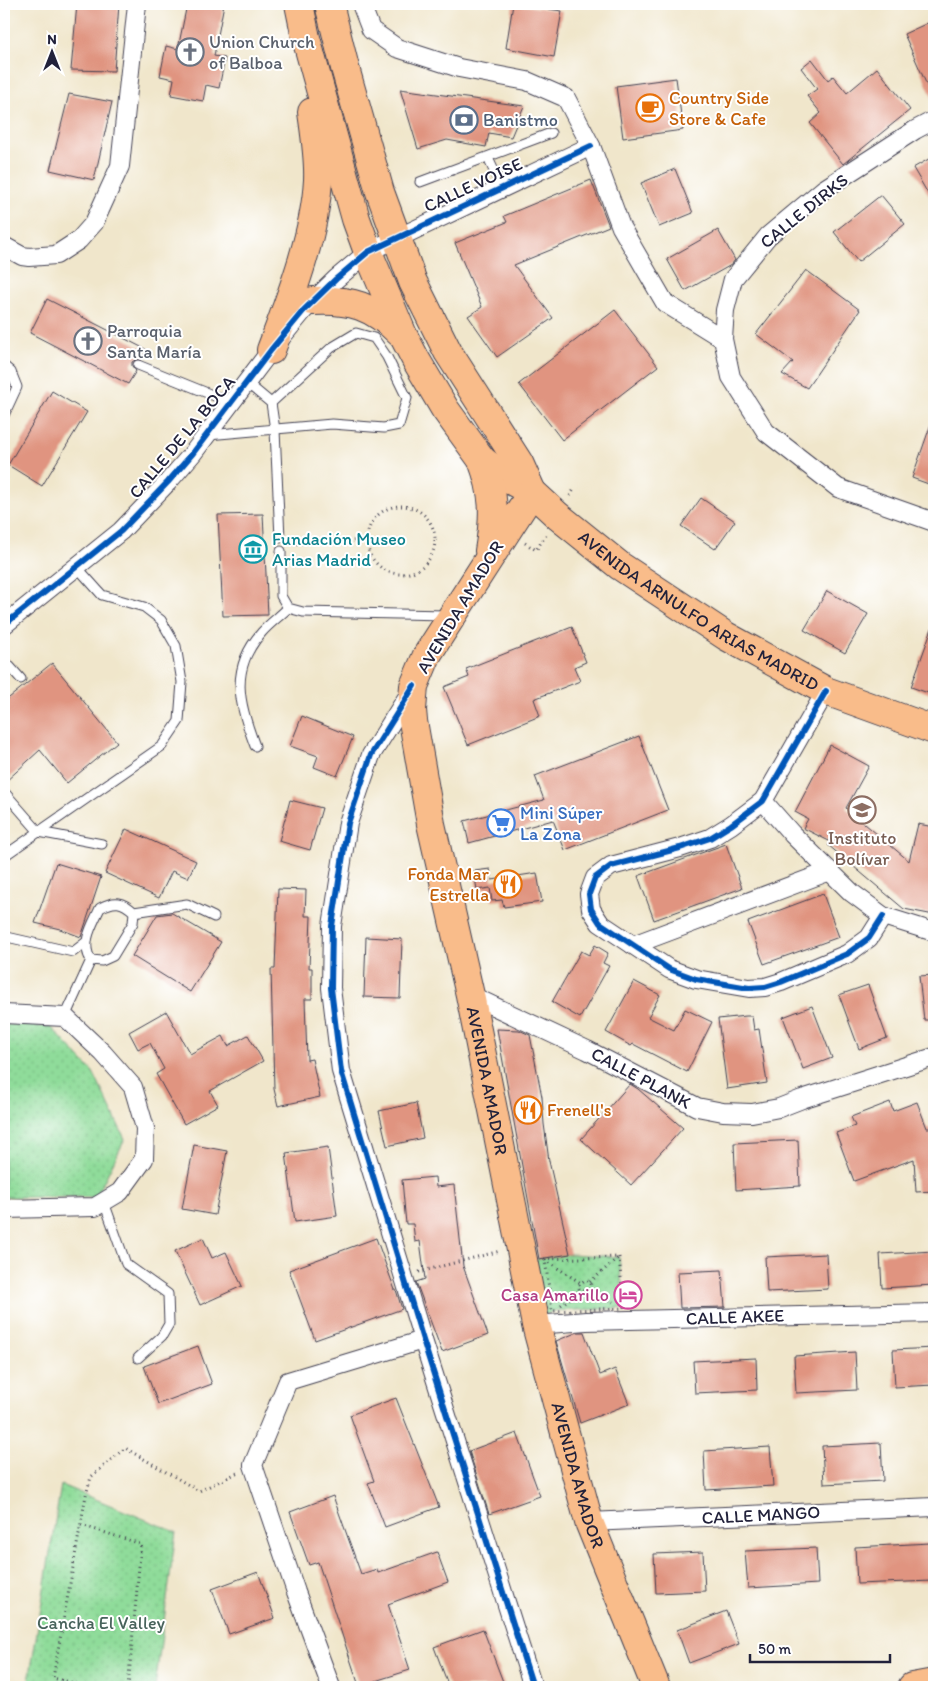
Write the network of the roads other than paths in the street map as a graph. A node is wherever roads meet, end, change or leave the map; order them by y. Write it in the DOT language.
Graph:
graph roads {
  1 [pos="137,4"];
  2 [pos="299,4"];
  3 [pos="329,4"];
  4 [pos="347,4"];
  5 [pos="361,4"];
  6 [pos="306,38"];
  7 [pos="345,68"];
  8 [pos="934,120"];
  9 [pos="551,133"];
  10 [pos="591,146"];
  11 [pos="488,158"];
  12 [pos="420,182"];
  13 [pos="502,188"];
  14 [pos="396,238"];
  15 [pos="4,246"];
  16 [pos="368,252"];
  17 [pos="22,256"];
  18 [pos="4,258"];
  19 [pos="313,301"];
  20 [pos="403,335"];
  21 [pos="723,338"];
  22 [pos="271,350"];
  23 [pos="138,365"];
  24 [pos="4,366"];
  25 [pos="247,383"];
  26 [pos="232,404"];
  27 [pos="271,404"];
  28 [pos="4,416"];
  29 [pos="275,430"];
  30 [pos="208,435"];
  31 [pos="482,460"];
  32 [pos="532,492"];
  33 [pos="934,522"];
  34 [pos="280,538"];
  35 [pos="281,551"];
  36 [pos="486,562"];
  37 [pos="77,567"];
  38 [pos="288,608"];
  39 [pos="452,615"];
  40 [pos="4,625"];
  41 [pos="4,660"];
  42 [pos="21,679"];
  43 [pos="414,686"];
  44 [pos="826,691"];
  45 [pos="934,730"];
  46 [pos="255,746"];
  47 [pos="6,794"];
  48 [pos="763,801"];
  49 [pos="39,832"];
  50 [pos="102,844"];
  51 [pos="4,856"];
  52 [pos="830,871"];
  53 [pos="134,912"];
  54 [pos="884,916"];
  55 [pos="214,918"];
  56 [pos="934,932"];
  57 [pos="7,937"];
  58 [pos="86,942"];
  59 [pos="634,945"];
  60 [pos="91,960"];
  61 [pos="470,994"];
  62 [pos="4,1014"];
  63 [pos="65,1017"];
  64 [pos="934,1057"];
  65 [pos="104,1202"];
  66 [pos="4,1208"];
  67 [pos="934,1313"];
  68 [pos="544,1318"];
  69 [pos="423,1340"];
  70 [pos="138,1358"];
  71 [pos="934,1507"];
  72 [pos="589,1522"];
  73 [pos="934,1683"];
  74 [pos="331,1687"];
  75 [pos="533,1687"];
  76 [pos="656,1687"];
  77 [pos="912,1687"];
  1 -- 17 [label="street"];
  2 -- 6 [label="main road, AVENIDA ARNULFO ARIAS MADRID"];
  3 -- 7 [label="main road, AVENIDA ARNULFO ARIAS MADRID"];
  4 -- 7 [label="main road"];
  5 -- 10 [label="street"];
  6 -- 16 [label="main road, AVENIDA ARNULFO ARIAS MADRID"];
  6 -- 22 [label="main road"];
  7 -- 14 [label="main road, AVENIDA ARNULFO ARIAS MADRID"];
  8 -- 21 [label="street, CALLE DIRKS"];
  9 -- 11 [label="lane"];
  10 -- 13 [label="street, CALLE VOISE"];
  10 -- 21 [label="street"];
  11 -- 12 [label="lane"];
  11 -- 13 [label="lane"];
  13 -- 14 [label="street, CALLE VOISE"];
  14 -- 16 [label="street, CALLE VOISE"];
  14 -- 32 [label="main road, AVENIDA ARNULFO ARIAS MADRID"];
  15 -- 17 [label="street"];
  16 -- 19 [label="street, CALLE DE LA BOCA"];
  16 -- 20 [label="main road, AVENIDA ARNULFO ARIAS MADRID"];
  17 -- 18 [label="lane"];
  19 -- 20 [label="main road"];
  19 -- 22 [label="street, CALLE DE LA BOCA"];
  20 -- 31 [label="main road, AVENIDA ARNULFO ARIAS MADRID"];
  21 -- 33 [label="street, CALLE DIRKS"];
  22 -- 25 [label="street, CALLE DE LA BOCA"];
  23 -- 26 [label="lane"];
  24 -- 28 [label="lane"];
  25 -- 26 [label="street, CALLE DE LA BOCA"];
  25 -- 27 [label="lane"];
  26 -- 30 [label="street, CALLE DE LA BOCA"];
  27 -- 29 [label="lane"];
  27 -- 29 [label="lane"];
  29 -- 30 [label="lane"];
  29 -- 34 [label="lane"];
  30 -- 37 [label="street, CALLE DE LA BOCA"];
  31 -- 32 [label="main road, AVENIDA ARNULFO ARIAS MADRID"];
  31 -- 36 [label="main road"];
  32 -- 36 [label="main road, AVENIDA AMADOR"];
  32 -- 44 [label="main road, AVENIDA ARNULFO ARIAS MADRID"];
  35 -- 38 [label="lane"];
  36 -- 39 [label="main road, AVENIDA AMADOR"];
  37 -- 40 [label="street, CALLE DE LA BOCA"];
  37 -- 49 [label="lane"];
  38 -- 39 [label="lane"];
  38 -- 46 [label="lane"];
  39 -- 43 [label="main road, AVENIDA AMADOR"];
  41 -- 42 [label="lane"];
  43 -- 61 [label="main road, AVENIDA AMADOR"];
  43 -- 69 [label="street"];
  44 -- 45 [label="main road, AVENIDA ARNULFO ARIAS MADRID"];
  44 -- 48 [label="street"];
  47 -- 49 [label="lane"];
  48 -- 52 [label="street"];
  48 -- 59 [label="street"];
  49 -- 50 [label="lane"];
  49 -- 51 [label="lane"];
  52 -- 54 [label="street"];
  52 -- 59 [label="street"];
  53 -- 55 [label="lane"];
  53 -- 58 [label="lane"];
  53 -- 60 [label="lane"];
  54 -- 56 [label="street"];
  54 -- 59 [label="street"];
  57 -- 58 [label="lane"];
  58 -- 60 [label="lane"];
  60 -- 63 [label="lane"];
  61 -- 64 [label="street, CALLE PLANK"];
  61 -- 68 [label="main road, AVENIDA AMADOR"];
  62 -- 63 [label="street"];
  63 -- 65 [label="street"];
  65 -- 66 [label="street"];
  65 -- 70 [label="lane"];
  67 -- 68 [label="street, CALLE AKEE"];
  68 -- 72 [label="main road, AVENIDA AMADOR"];
  69 -- 74 [label="street"];
  69 -- 75 [label="street"];
  71 -- 72 [label="street, CALLE MANGO"];
  72 -- 76 [label="main road, AVENIDA AMADOR"];
  73 -- 77 [label="main road"];
}
